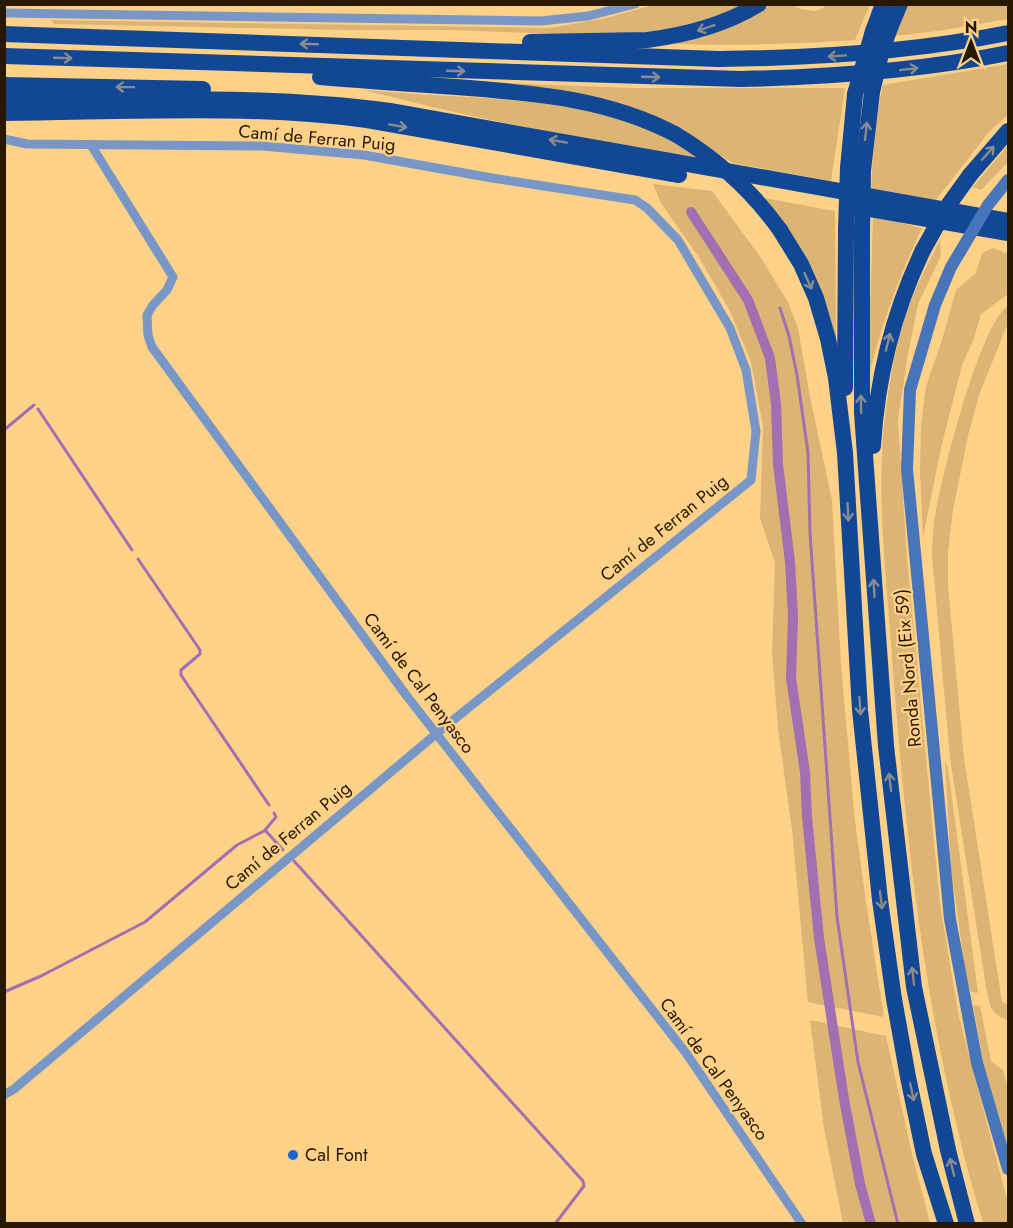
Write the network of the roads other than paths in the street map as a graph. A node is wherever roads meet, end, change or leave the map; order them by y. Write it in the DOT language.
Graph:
graph roads {
  1 [pos="635,4"];
  2 [pos="759,4"];
  3 [pos="883,4"];
  4 [pos="900,4"];
  5 [pos="4,13"];
  6 [pos="1008,33"];
  7 [pos="4,34"];
  8 [pos="403,49"];
  9 [pos="1008,53"];
  10 [pos="4,56"];
  11 [pos="188,62"];
  12 [pos="4,84"];
  13 [pos="864,93"];
  14 [pos="4,101"];
  15 [pos="349,112"];
  16 [pos="4,113"];
  17 [pos="4,123"];
  18 [pos="1008,131"];
  19 [pos="4,139"];
  20 [pos="92,145"];
  21 [pos="1008,180"];
  22 [pos="1008,221"];
  23 [pos="854,231"];
  24 [pos="1008,233"];
  25 [pos="845,453"];
  26 [pos="869,504"];
  27 [pos="436,734"];
  28 [pos="4,1095"];
  29 [pos="1008,1169"];
  30 [pos="802,1224"];
  31 [pos="946,1224"];
  32 [pos="967,1224"];
  1 -- 5 [label="street"];
  2 -- 8 [label="highway, one-way"];
  3 -- 13 [label="highway, bridge"];
  4 -- 13 [label="highway, bridge"];
  6 -- 8 [label="highway, one-way"];
  8 -- 7 [label="highway, one-way"];
  11 -- 9 [label="highway, one-way"];
  10 -- 11 [label="highway, one-way"];
  11 -- 25 [label="highway, one-way, bridge"];
  15 -- 12 [label="highway, one-way"];
  13 -- 23 [label="highway, bridge"];
  14 -- 15 [label="highway"];
  15 -- 16 [label="highway"];
  15 -- 17 [label="highway"];
  22 -- 15 [label="highway, one-way"];
  15 -- 24 [label="highway, one-way"];
  26 -- 18 [label="highway, one-way, bridge"];
  19 -- 20 [label="street, Camí de Ferran Puig"];
  20 -- 27 [label="street, Camí de Cal Penyasco"];
  20 -- 27 [label="street, Camí de Ferran Puig"];
  21 -- 29 [label="main road, Ronda Nord (Eix 59), bridge"];
  23 -- 25 [label="highway"];
  26 -- 23 [label="highway, one-way"];
  25 -- 31 [label="highway, one-way"];
  32 -- 26 [label="highway, one-way"];
  27 -- 28 [label="street, Camí de Ferran Puig"];
  27 -- 30 [label="street, Camí de Cal Penyasco"];
}
